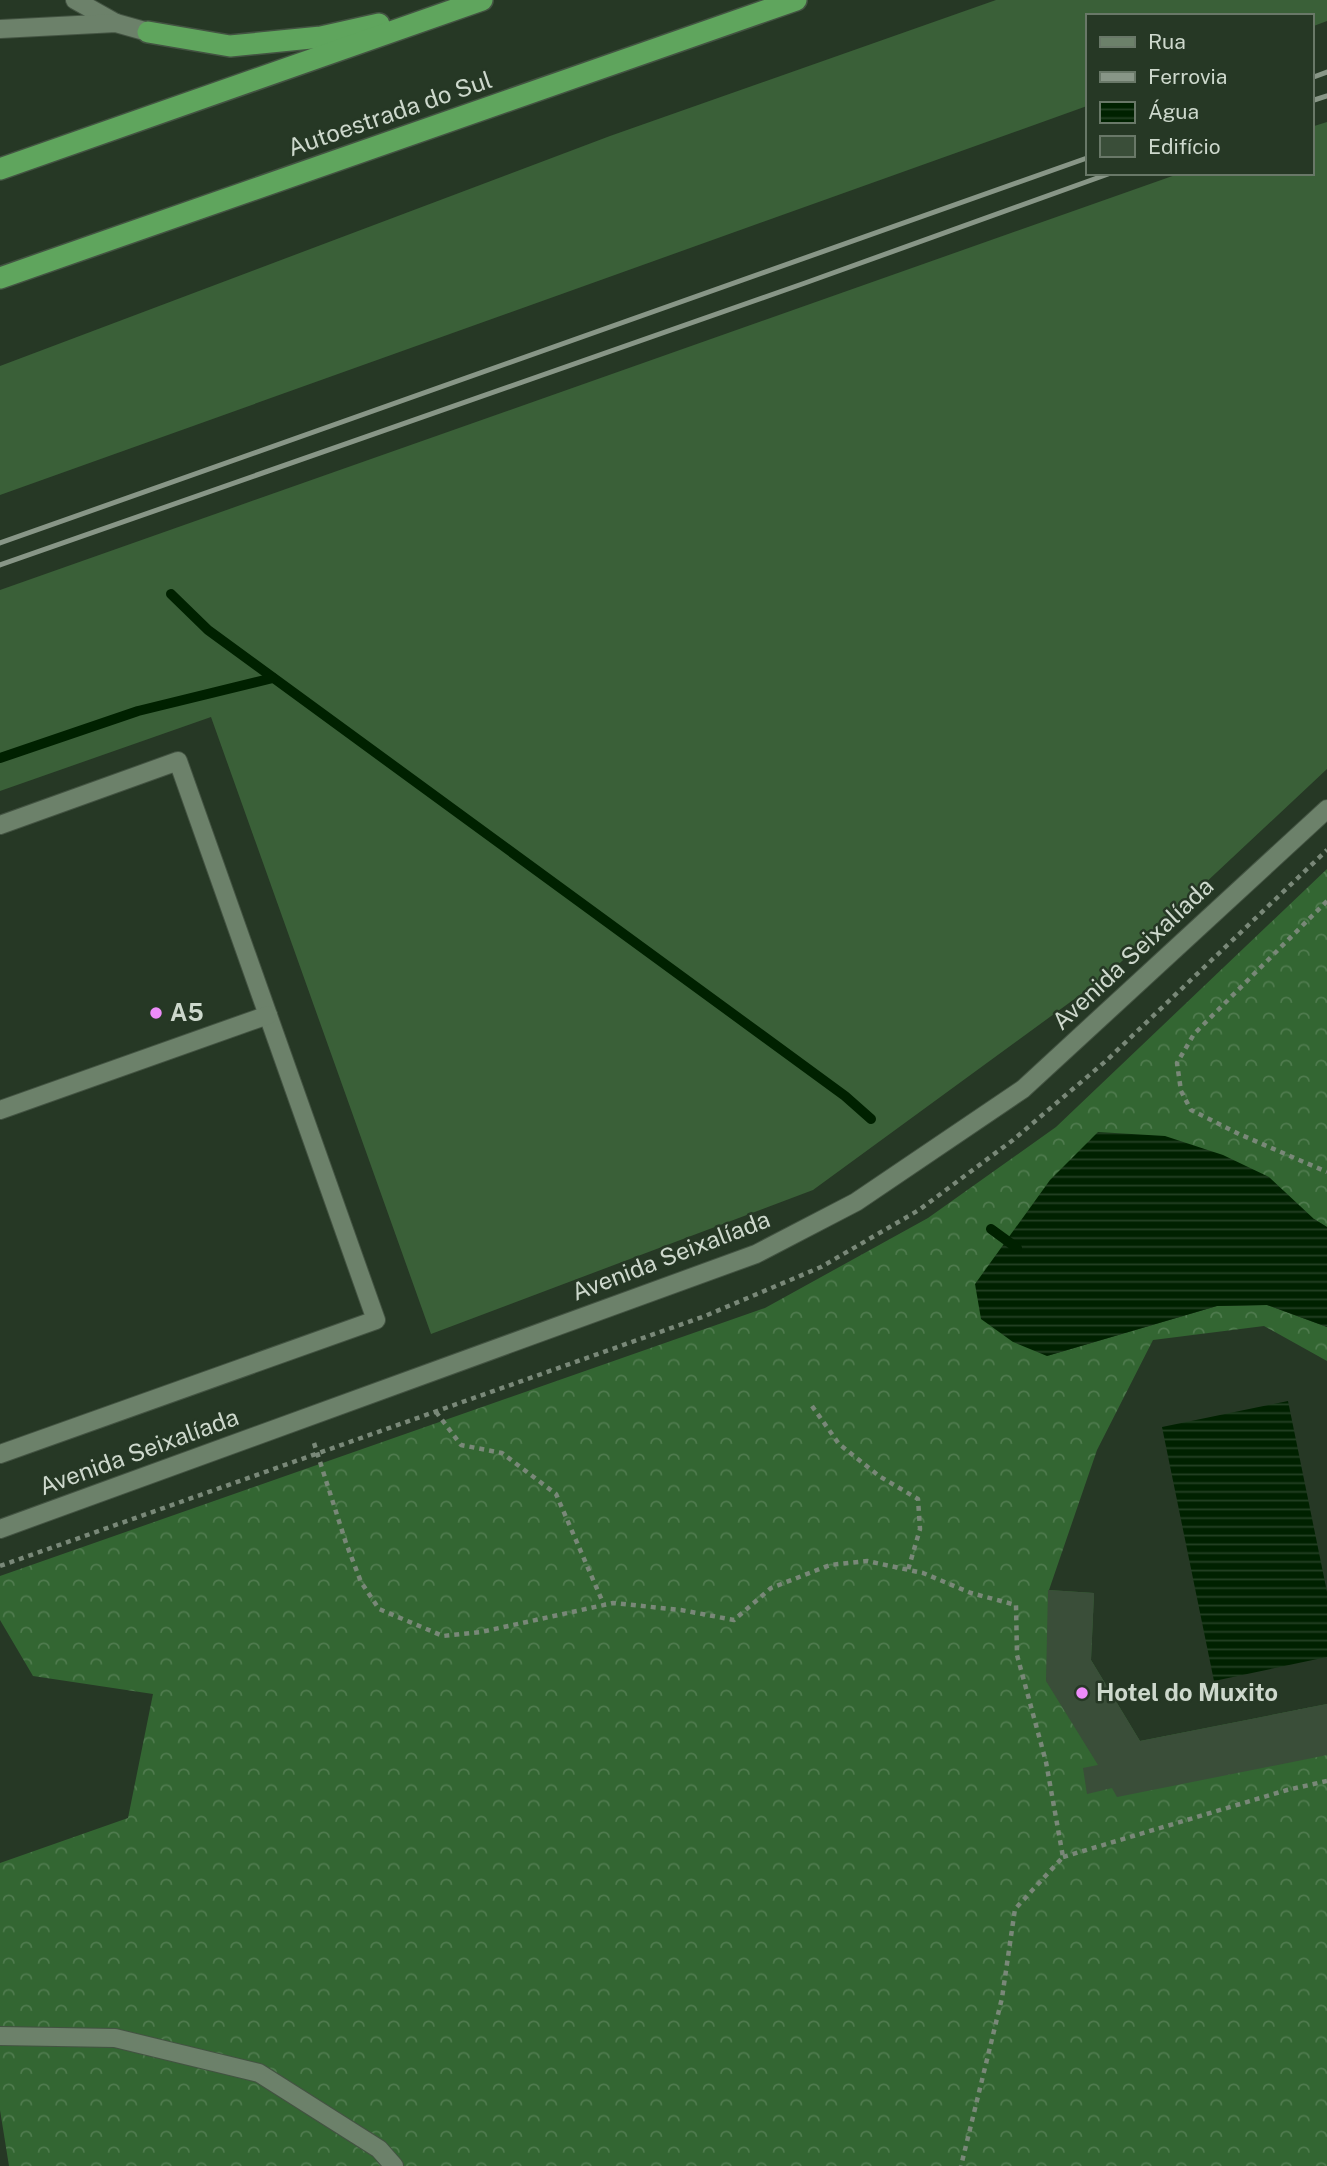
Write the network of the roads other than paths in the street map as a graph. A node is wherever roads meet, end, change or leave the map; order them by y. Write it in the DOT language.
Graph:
graph roads {
  1 [pos="75,0"];
  2 [pos="796,0"];
  3 [pos="478,1"];
  4 [pos="116,23"];
  5 [pos="0,29"];
  6 [pos="148,32"];
  7 [pos="0,169"];
  8 [pos="0,278"];
  9 [pos="1327,808"];
  10 [pos="0,825"];
  11 [pos="268,1015"];
  12 [pos="0,1110"];
  13 [pos="5,1452"];
  14 [pos="0,1529"];
  15 [pos="0,2036"];
  16 [pos="394,2166"];
  1 -- 4 [label="street"];
  2 -- 8 [label="highway, Autoestrada do Sul"];
  3 -- 6 [label="highway"];
  3 -- 7 [label="highway"];
  4 -- 5 [label="street"];
  4 -- 6 [label="street"];
  9 -- 14 [label="street, Avenida Seixalíada"];
  10 -- 11 [label="street"];
  11 -- 12 [label="street"];
  11 -- 13 [label="street"];
  15 -- 16 [label="street"];
}
